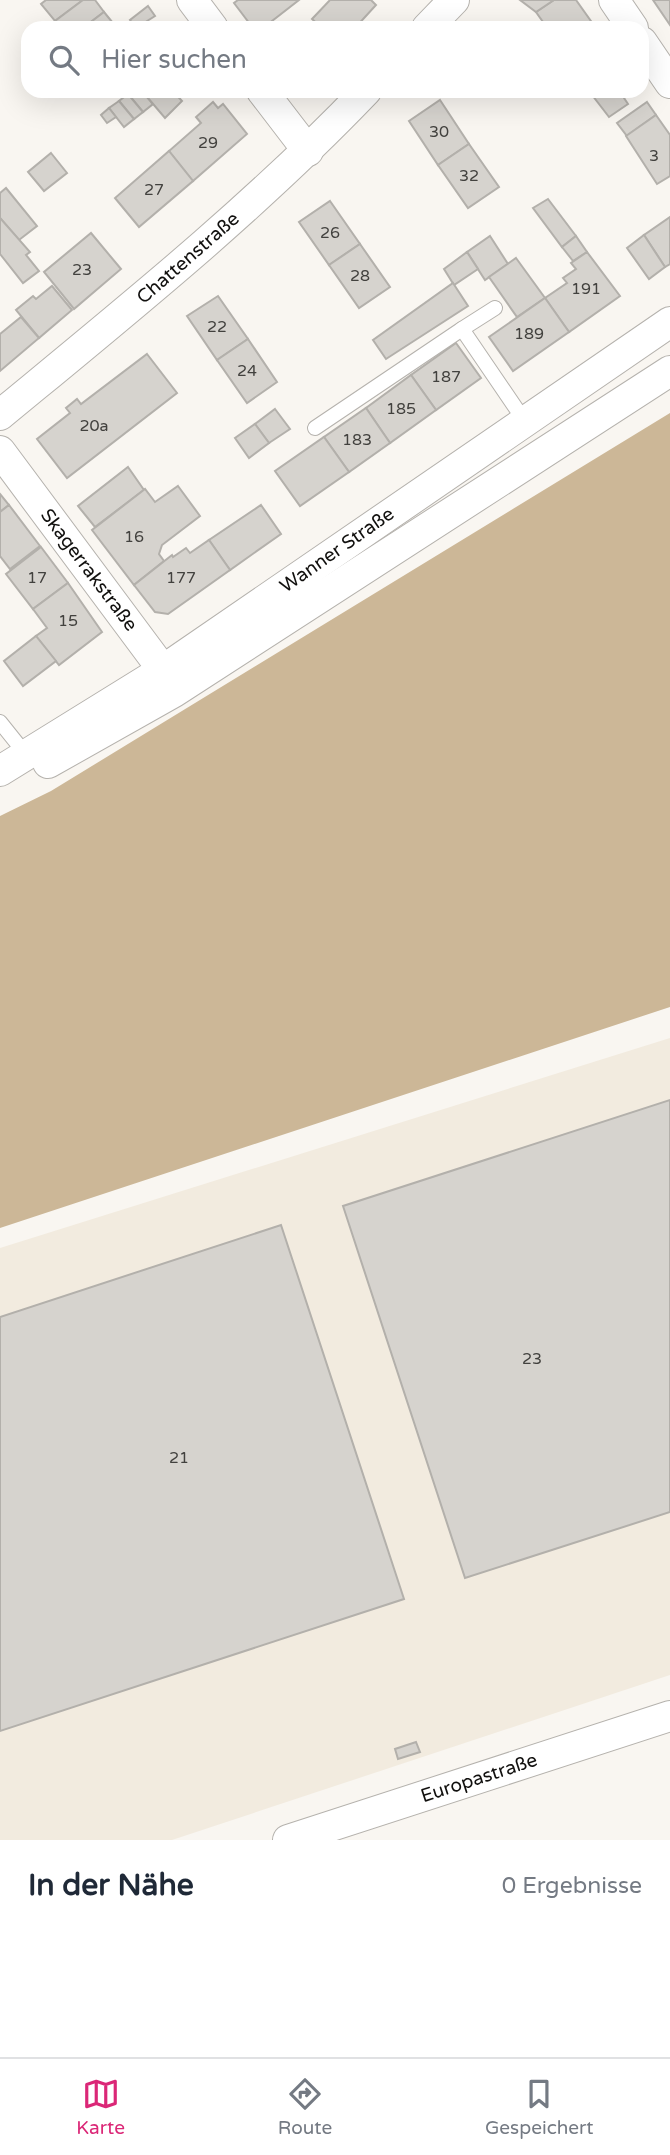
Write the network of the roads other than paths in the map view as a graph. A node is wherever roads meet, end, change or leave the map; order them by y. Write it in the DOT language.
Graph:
graph roads {
  1 [pos="192,0"];
  2 [pos="454,0"];
  3 [pos="614,0"];
  4 [pos="208,21"];
  5 [pos="434,21"];
  6 [pos="628,21"];
  7 [pos="649,52"];
  8 [pos="670,83"];
  9 [pos="267,98"];
  10 [pos="359,98"];
  11 [pos="308,151"];
  12 [pos="495,308"];
  13 [pos="670,322"];
  14 [pos="462,329"];
  15 [pos="670,371"];
  16 [pos="0,415"];
  17 [pos="524,420"];
  18 [pos="315,428"];
  19 [pos="0,452"];
  20 [pos="168,681"];
  21 [pos="0,722"];
  22 [pos="31,762"];
  23 [pos="0,771"];
  24 [pos="0,784"];
  25 [pos="670,1716"];
  26 [pos="288,1840"];
  1 -- 4 [label="street"];
  2 -- 5 [label="street"];
  3 -- 6 [label="street"];
  7 -- 8 [label="street"];
  9 -- 11 [label="street"];
  10 -- 11 [label="street, Chattenstraße"];
  11 -- 16 [label="street, Chattenstraße"];
  12 -- 14 [label="lane"];
  13 -- 17 [label="street, Wanner Straße"];
  14 -- 17 [label="lane"];
  14 -- 18 [label="lane"];
  15 -- 20 [label="street, Wanner Straße"];
  17 -- 20 [label="street, Wanner Straße"];
  19 -- 20 [label="street, Skagerrakstraße"];
  20 -- 22 [label="street, Wanner Straße"];
  21 -- 22 [label="lane"];
  22 -- 23 [label="street, Wanner Straße"];
  22 -- 24 [label="street, Wanner Straße"];
  25 -- 26 [label="street, Europastraße"];
}
